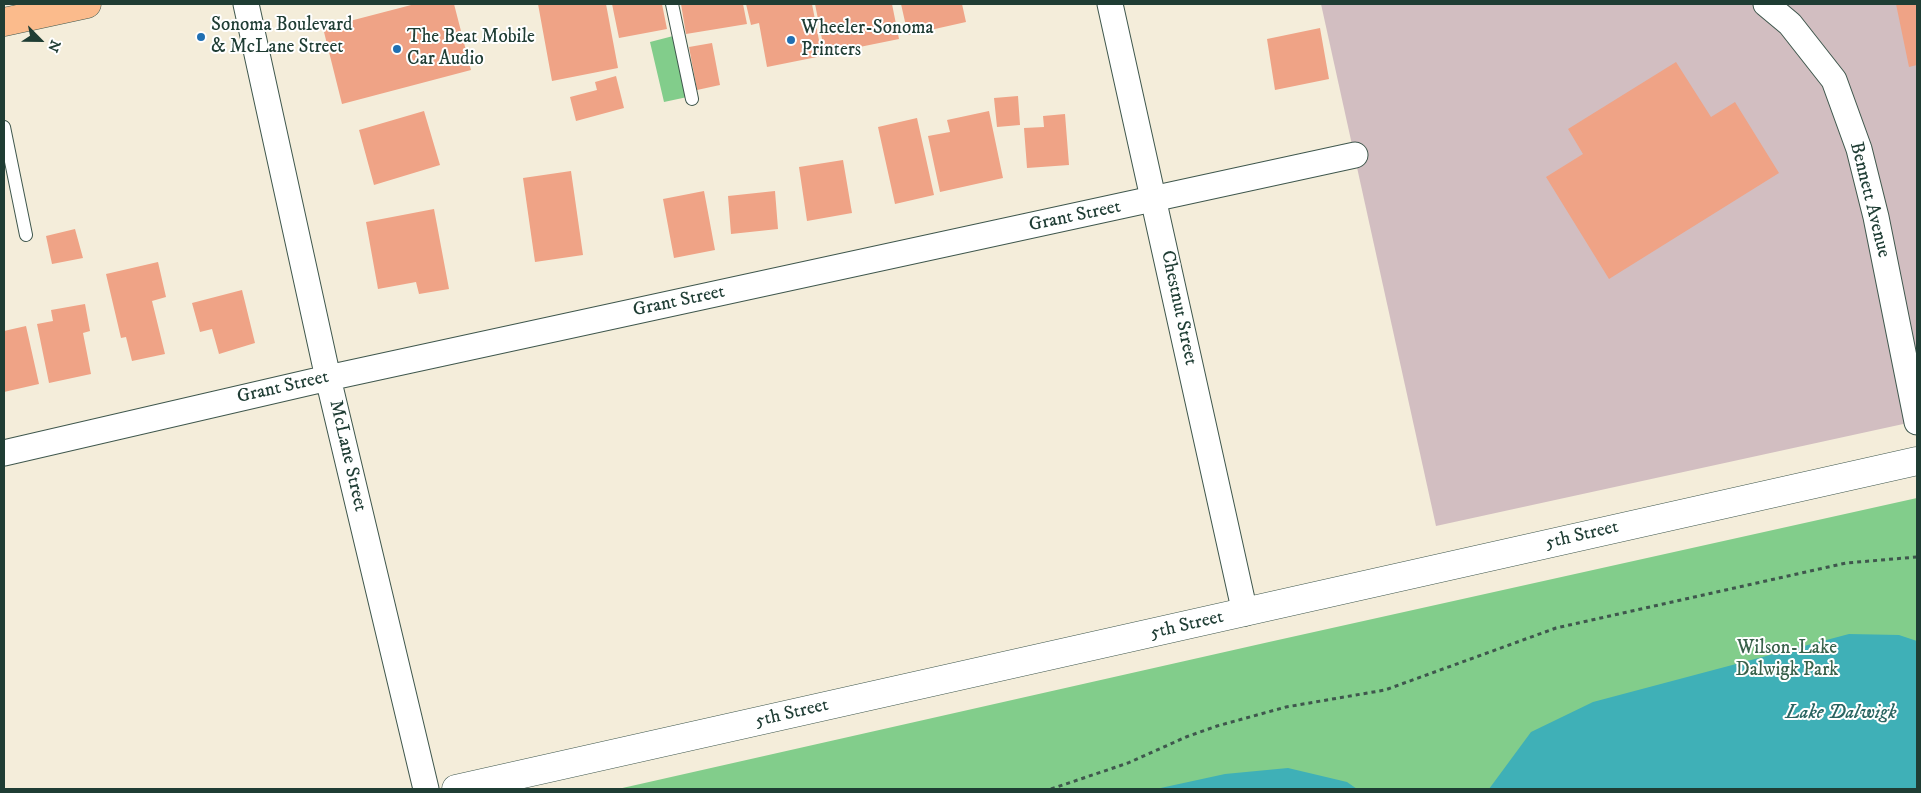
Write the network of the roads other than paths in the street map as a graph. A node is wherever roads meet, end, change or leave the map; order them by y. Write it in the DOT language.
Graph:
graph roads {
  1 [pos="88,4"];
  2 [pos="246,4"];
  3 [pos="672,4"];
  4 [pos="1110,4"];
  5 [pos="1766,4"];
  6 [pos="4,22"];
  7 [pos="692,99"];
  8 [pos="4,127"];
  9 [pos="1354,155"];
  10 [pos="1154,199"];
  11 [pos="26,235"];
  12 [pos="328,378"];
  13 [pos="1917,422"];
  14 [pos="4,453"];
  15 [pos="1917,461"];
  16 [pos="1246,613"];
  17 [pos="426,789"];
  18 [pos="456,789"];
  1 -- 6 [label="main road"];
  2 -- 12 [label="street, McLane Street"];
  3 -- 7 [label="lane"];
  4 -- 10 [label="street, Chestnut Street"];
  5 -- 13 [label="street, Bennett Avenue"];
  8 -- 11 [label="lane"];
  9 -- 10 [label="street, Grant Street"];
  10 -- 12 [label="street, Grant Street"];
  10 -- 16 [label="street, Chestnut Street"];
  12 -- 14 [label="street, Grant Street"];
  12 -- 17 [label="street, McLane Street"];
  15 -- 16 [label="street, 5th Street"];
  16 -- 18 [label="street, 5th Street"];
}
